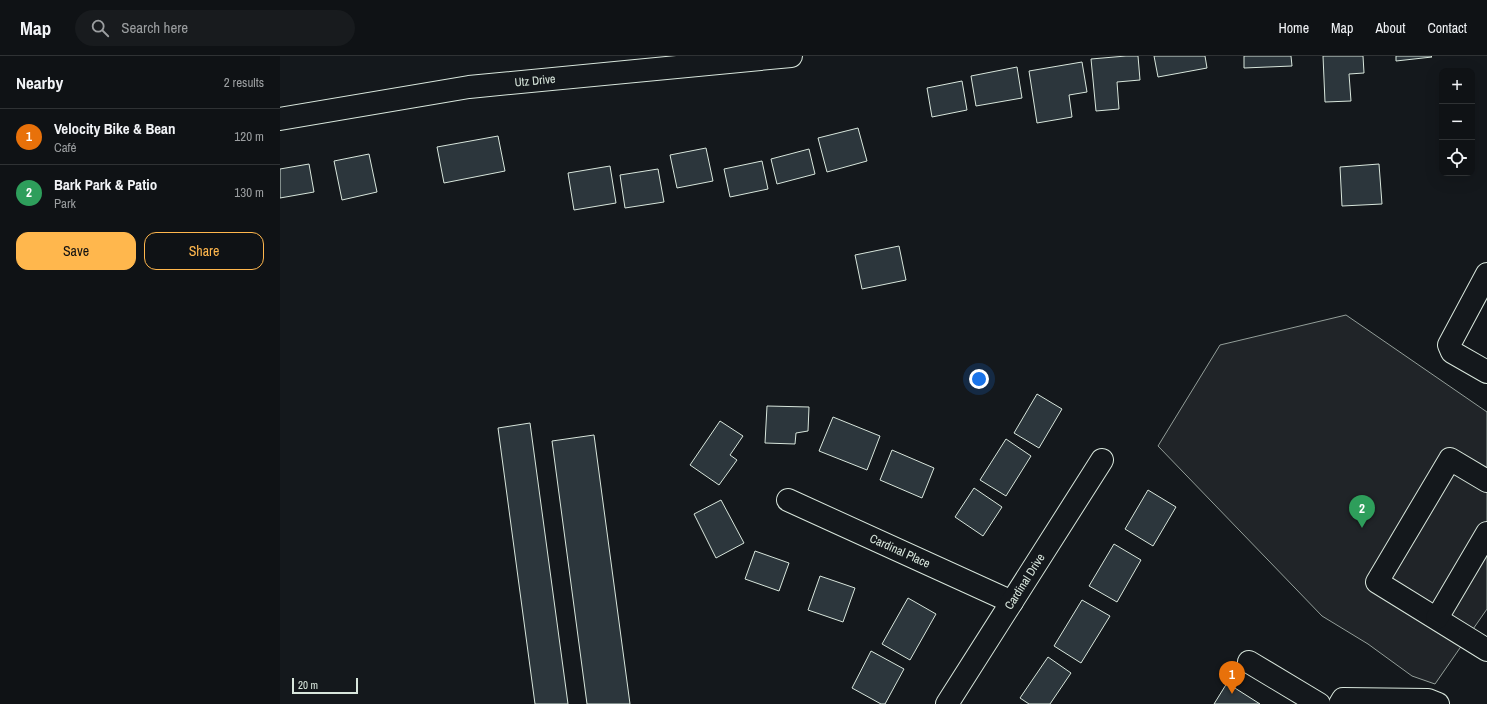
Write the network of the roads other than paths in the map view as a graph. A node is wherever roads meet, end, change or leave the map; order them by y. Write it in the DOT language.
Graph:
graph roads {
  1 [pos="791,56"];
  2 [pos="280,119"];
  3 [pos="1487,274"];
  4 [pos="1487,372"];
  5 [pos="1102,460"];
  6 [pos="1487,482"];
  7 [pos="788,500"];
  8 [pos="1487,533"];
  9 [pos="1012,602"];
  10 [pos="1437,618"];
  11 [pos="1487,650"];
  12 [pos="1249,662"];
  13 [pos="947,704"];
  14 [pos="1319,704"];
  15 [pos="1340,704"];
  16 [pos="1438,704"];
  1 -- 2 [label="street, Utz Drive"];
  3 -- 4 [label="street"];
  5 -- 9 [label="street, Cardinal Drive"];
  6 -- 10 [label="street"];
  7 -- 9 [label="street, Cardinal Place"];
  8 -- 10 [label="street"];
  9 -- 13 [label="street, Cardinal Drive"];
  10 -- 11 [label="street"];
  12 -- 14 [label="street"];
  15 -- 16 [label="street"];
}
